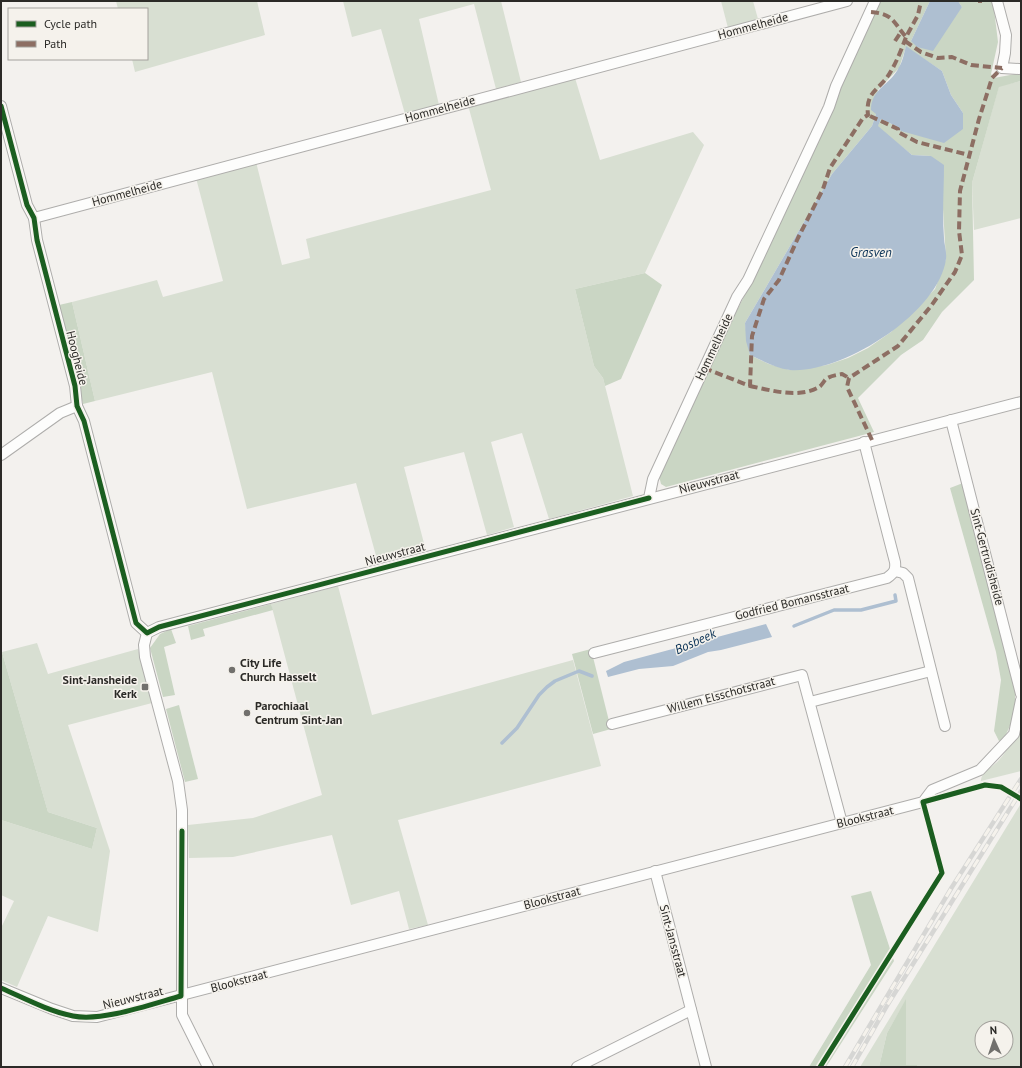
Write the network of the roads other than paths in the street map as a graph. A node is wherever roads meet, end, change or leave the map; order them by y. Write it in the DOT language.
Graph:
graph roads {
  1 [pos="847,1"];
  2 [pos="874,1"];
  3 [pos="997,1"];
  4 [pos="1020,69"];
  5 [pos="1,106"];
  6 [pos="34,218"];
  7 [pos="1021,402"];
  8 [pos="77,406"];
  9 [pos="951,420"];
  10 [pos="864,442"];
  11 [pos="1,455"];
  12 [pos="649,498"];
  13 [pos="895,571"];
  14 [pos="147,633"];
  15 [pos="594,653"];
  16 [pos="931,671"];
  17 [pos="1021,694"];
  18 [pos="1021,700"];
  19 [pos="810,702"];
  20 [pos="612,724"];
  21 [pos="945,726"];
  22 [pos="842,822"];
  23 [pos="655,871"];
  24 [pos="1,988"];
  25 [pos="181,996"];
  26 [pos="691,1010"];
  27 [pos="208,1067"];
  28 [pos="577,1067"];
  29 [pos="706,1067"];
  1 -- 6 [label="street, Hommelheide"];
  2 -- 12 [label="street, Hommelheide"];
  3 -- 4 [label="street"];
  5 -- 6 [label="street, Hoogheide"];
  6 -- 8 [label="street, Hoogheide"];
  7 -- 9 [label="street, Nieuwstraat"];
  8 -- 11 [label="street"];
  8 -- 14 [label="street, Hoogheide"];
  9 -- 10 [label="street, Nieuwstraat"];
  9 -- 17 [label="street, Sint-Gertrudisheide"];
  10 -- 12 [label="street, Nieuwstraat"];
  10 -- 13 [label="street"];
  12 -- 14 [label="street, Nieuwstraat"];
  13 -- 15 [label="street, Godfried Bomansstraat"];
  13 -- 16 [label="street"];
  14 -- 25 [label="street, Nieuwstraat"];
  16 -- 19 [label="street"];
  16 -- 21 [label="street"];
  18 -- 22 [label="street, Blookstraat"];
  19 -- 20 [label="street, Willem Elsschotstraat"];
  19 -- 22 [label="street, Willem Elsschotstraat"];
  22 -- 23 [label="street, Blookstraat"];
  23 -- 25 [label="street, Blookstraat"];
  23 -- 26 [label="street, Sint-Jansstraat"];
  24 -- 25 [label="street, Nieuwstraat"];
  25 -- 27 [label="street"];
  26 -- 28 [label="street"];
  26 -- 29 [label="street, Sint-Jansstraat"];
}
